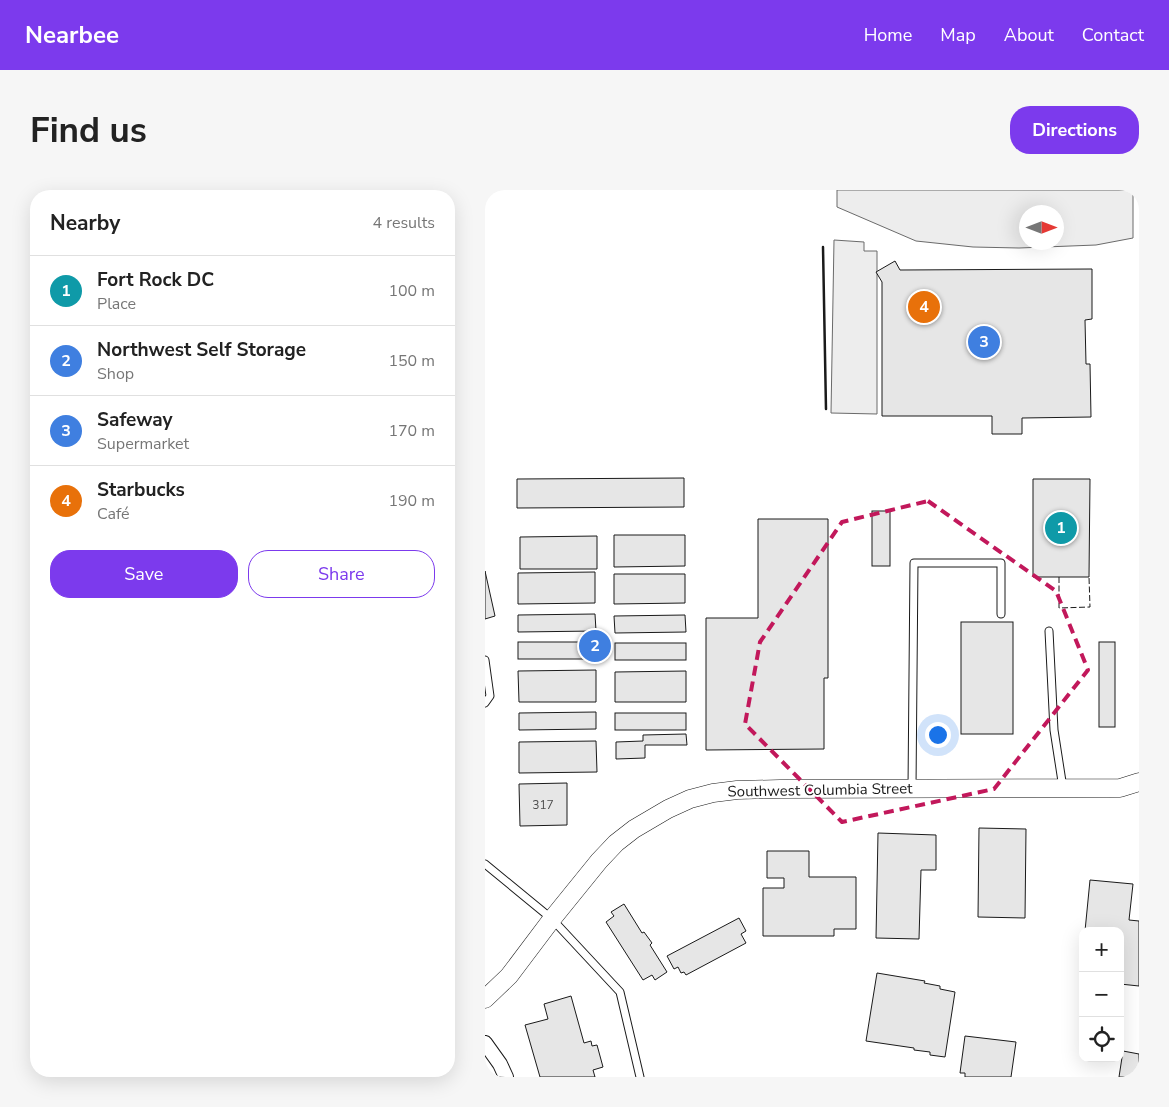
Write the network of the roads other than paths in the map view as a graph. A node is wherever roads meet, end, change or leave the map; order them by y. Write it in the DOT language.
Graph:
graph roads {
  1 [pos="1001,614"];
  2 [pos="1049,631"];
  3 [pos="485,660"];
  4 [pos="485,703"];
  5 [pos="1139,782"];
  6 [pos="1063,788"];
  7 [pos="1120,788"];
  8 [pos="912,789"];
  9 [pos="1139,794"];
  10 [pos="485,864"];
  11 [pos="552,919"];
  12 [pos="485,999"];
  13 [pos="485,1043"];
  14 [pos="506,1077"];
  15 [pos="640,1077"];
  1 -- 8 [label="lane"];
  2 -- 6 [label="lane"];
  3 -- 4 [label="lane"];
  5 -- 7 [label="street, Southwest Columbia Street"];
  6 -- 7 [label="street, Southwest Columbia Street"];
  6 -- 8 [label="street, Southwest Columbia Street"];
  7 -- 9 [label="street, Southwest Columbia Street"];
  8 -- 11 [label="street, Southwest Columbia Street"];
  10 -- 11 [label="lane"];
  11 -- 12 [label="street, Southwest Columbia Street"];
  11 -- 15 [label="lane"];
  13 -- 14 [label="street"];
}
